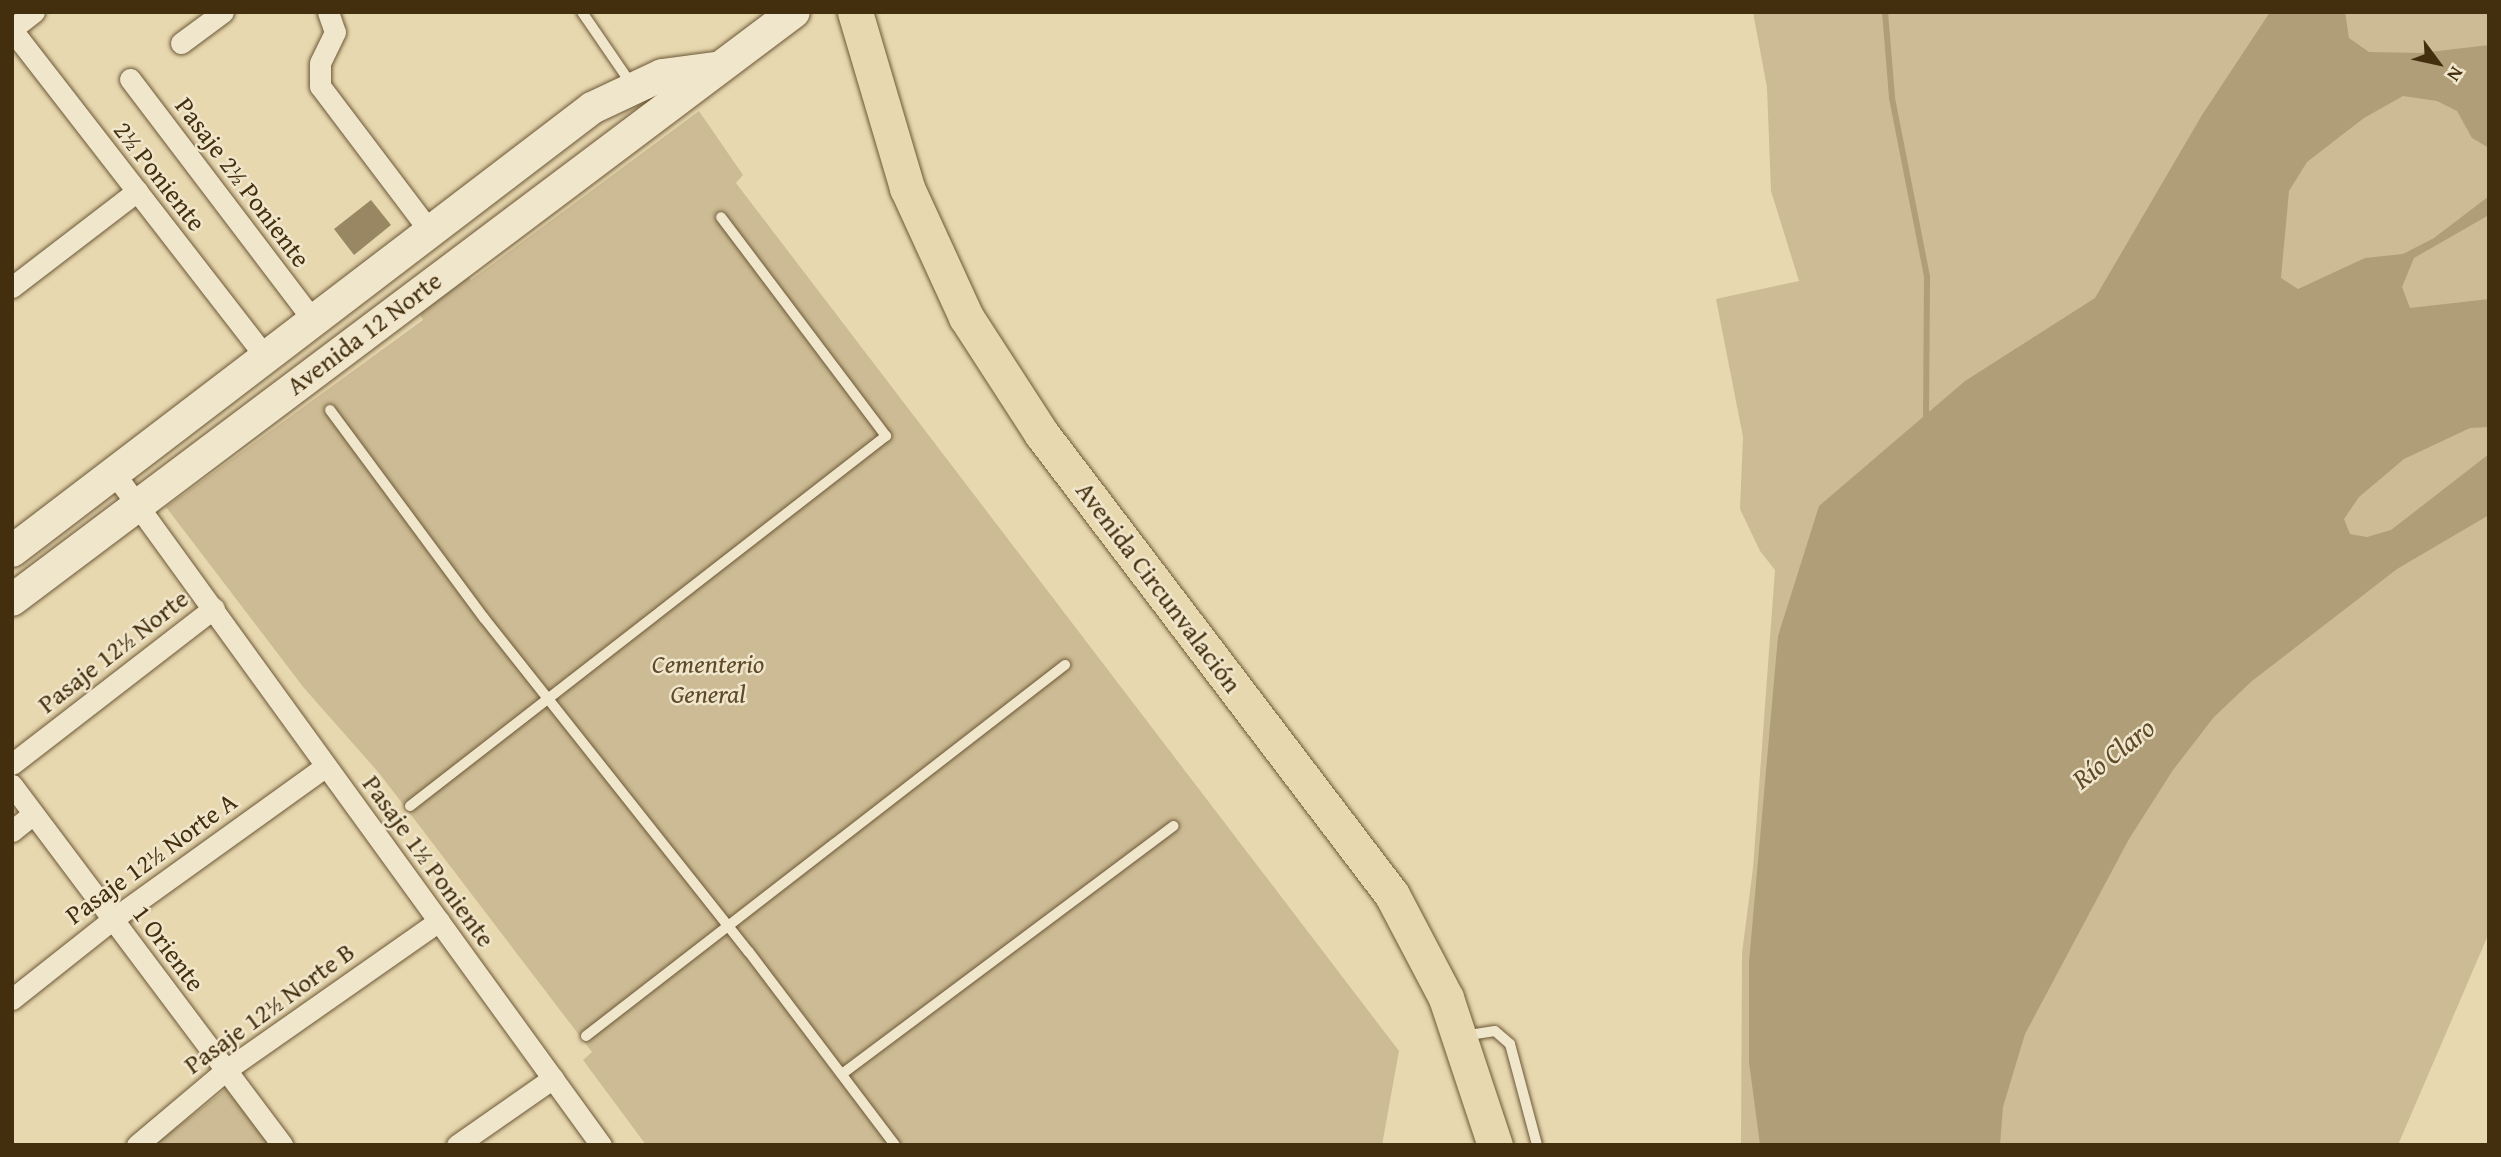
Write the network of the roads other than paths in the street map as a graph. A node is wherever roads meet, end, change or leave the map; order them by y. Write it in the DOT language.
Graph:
graph roads {
  1 [pos="34,12"];
  2 [pos="223,12"];
  3 [pos="328,12"];
  4 [pos="582,12"];
  5 [pos="793,12"];
  6 [pos="855,12"];
  7 [pos="12,29"];
  8 [pos="181,43"];
  9 [pos="716,68"];
  10 [pos="131,79"];
  11 [pos="632,85"];
  12 [pos="489,185"];
  13 [pos="137,191"];
  14 [pos="721,216"];
  15 [pos="514,219"];
  16 [pos="429,230"];
  17 [pos="12,287"];
  18 [pos="312,319"];
  19 [pos="265,356"];
  20 [pos="330,410"];
  21 [pos="114,473"];
  22 [pos="136,503"];
  23 [pos="12,551"];
  24 [pos="13,597"];
  25 [pos="214,608"];
  26 [pos="1065,665"];
  27 [pos="549,699"];
  28 [pos="12,764"];
  29 [pos="326,766"];
  30 [pos="12,785"];
  31 [pos="410,806"];
  32 [pos="33,814"];
  33 [pos="1173,826"];
  34 [pos="12,831"];
  35 [pos="113,919"];
  36 [pos="439,920"];
  37 [pos="730,927"];
  38 [pos="12,999"];
  39 [pos="586,1036"];
  40 [pos="1460,1036"];
  41 [pos="226,1070"];
  42 [pos="842,1074"];
  43 [pos="553,1078"];
  44 [pos="137,1145"];
  45 [pos="282,1145"];
  46 [pos="457,1145"];
  47 [pos="601,1145"];
  48 [pos="895,1145"];
  49 [pos="1495,1145"];
  50 [pos="1537,1145"];
  1 -- 7 [label="street"];
  2 -- 8 [label="street"];
  3 -- 16 [label="street"];
  4 -- 11 [label="lane"];
  5 -- 9 [label="main road, Avenida 12 Norte"];
  6 -- 40 [label="main road, Avenida Circunvalación"];
  7 -- 13 [label="street, 2½ Poniente"];
  9 -- 11 [label="main road, Avenida 12 Norte"];
  9 -- 15 [label="main road, Avenida 12 Norte"];
  10 -- 18 [label="street, Pasaje 2½ Poniente"];
  11 -- 12 [label="main road, Avenida 12 Norte"];
  12 -- 15 [label="main road"];
  12 -- 16 [label="main road, Avenida 12 Norte"];
  13 -- 17 [label="street"];
  13 -- 19 [label="street, 2½ Poniente"];
  14 -- 27 [label="lane"];
  15 -- 22 [label="main road, Avenida 12 Norte"];
  16 -- 18 [label="main road, Avenida 12 Norte"];
  18 -- 19 [label="main road, Avenida 12 Norte"];
  19 -- 21 [label="main road, Avenida 12 Norte"];
  20 -- 27 [label="lane"];
  21 -- 22 [label="street, Pasaje 1½ Poniente"];
  21 -- 23 [label="main road, Avenida 12 Norte"];
  22 -- 24 [label="main road, Avenida 12 Norte"];
  22 -- 25 [label="street, Pasaje 1½ Poniente"];
  25 -- 28 [label="street, Pasaje 12½ Norte"];
  25 -- 29 [label="street, Pasaje 1½ Poniente"];
  26 -- 37 [label="lane"];
  27 -- 31 [label="lane"];
  27 -- 37 [label="lane"];
  29 -- 35 [label="street, Pasaje 12½ Norte A"];
  29 -- 36 [label="street, Pasaje 1½ Poniente"];
  30 -- 32 [label="street, 1 Oriente"];
  32 -- 34 [label="street"];
  32 -- 35 [label="street, 1 Oriente"];
  33 -- 42 [label="lane"];
  35 -- 38 [label="street, Pasaje 12½ Norte A"];
  35 -- 41 [label="street, 1 Oriente"];
  36 -- 41 [label="street, Pasaje 12½ Norte B"];
  36 -- 43 [label="street, Pasaje 1½ Poniente"];
  37 -- 39 [label="lane"];
  37 -- 42 [label="lane"];
  40 -- 49 [label="main road, Avenida Circunvalación"];
  40 -- 50 [label="lane"];
  41 -- 44 [label="street, Pasaje 12½ Norte B"];
  41 -- 45 [label="street, 1 Oriente"];
  42 -- 48 [label="lane"];
  43 -- 46 [label="street"];
  43 -- 47 [label="street, Pasaje 1½ Poniente"];
}
